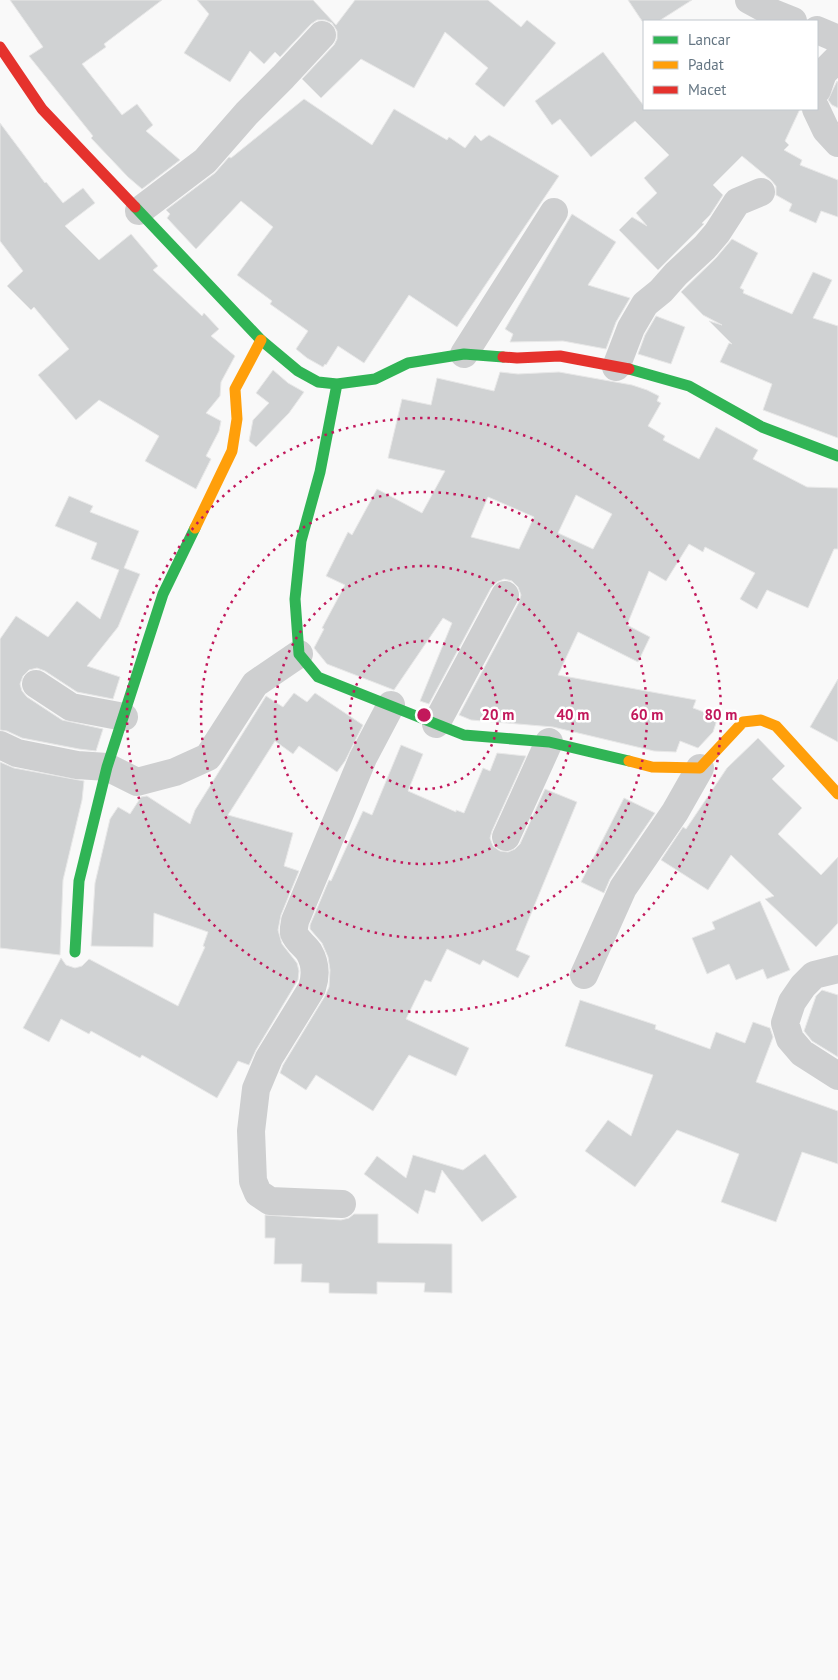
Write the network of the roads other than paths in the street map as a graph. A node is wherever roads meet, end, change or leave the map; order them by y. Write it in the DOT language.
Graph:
graph roads {
  1 [pos="749,0"];
  2 [pos="790,20"];
  3 [pos="818,30"];
  4 [pos="322,35"];
  5 [pos="838,38"];
  6 [pos="0,47"];
  7 [pos="838,58"];
  8 [pos="818,86"];
  9 [pos="816,110"];
  10 [pos="838,143"];
  11 [pos="760,192"];
  12 [pos="139,211"];
  13 [pos="554,212"];
  14 [pos="262,340"];
  15 [pos="464,354"];
  16 [pos="616,367"];
  17 [pos="338,384"];
  18 [pos="838,456"];
  19 [pos="505,595"];
  20 [pos="299,654"];
  21 [pos="36,684"];
  22 [pos="391,705"];
  23 [pos="124,717"];
  24 [pos="436,724"];
  25 [pos="549,742"];
  26 [pos="0,745"];
  27 [pos="107,768"];
  28 [pos="700,768"];
  29 [pos="838,794"];
  30 [pos="506,837"];
  31 [pos="75,952"];
  32 [pos="838,969"];
  33 [pos="584,975"];
  34 [pos="838,1076"];
  35 [pos="342,1204"];
  1 -- 2 [label="street"];
  3 -- 5 [label="street"];
  4 -- 12 [label="street"];
  6 -- 12 [label="street"];
  7 -- 8 [label="street"];
  9 -- 10 [label="street"];
  11 -- 16 [label="street"];
  12 -- 14 [label="street"];
  13 -- 15 [label="street"];
  14 -- 17 [label="street"];
  14 -- 23 [label="street"];
  15 -- 16 [label="street"];
  15 -- 17 [label="street"];
  16 -- 18 [label="street"];
  17 -- 20 [label="street"];
  19 -- 24 [label="street"];
  20 -- 22 [label="street"];
  20 -- 27 [label="street"];
  21 -- 23 [label="street"];
  22 -- 24 [label="street"];
  22 -- 35 [label="street"];
  23 -- 27 [label="street"];
  24 -- 25 [label="street"];
  25 -- 28 [label="street"];
  25 -- 30 [label="street"];
  26 -- 27 [label="street"];
  27 -- 31 [label="street"];
  28 -- 29 [label="street"];
  28 -- 33 [label="street"];
  32 -- 34 [label="street"];
}
